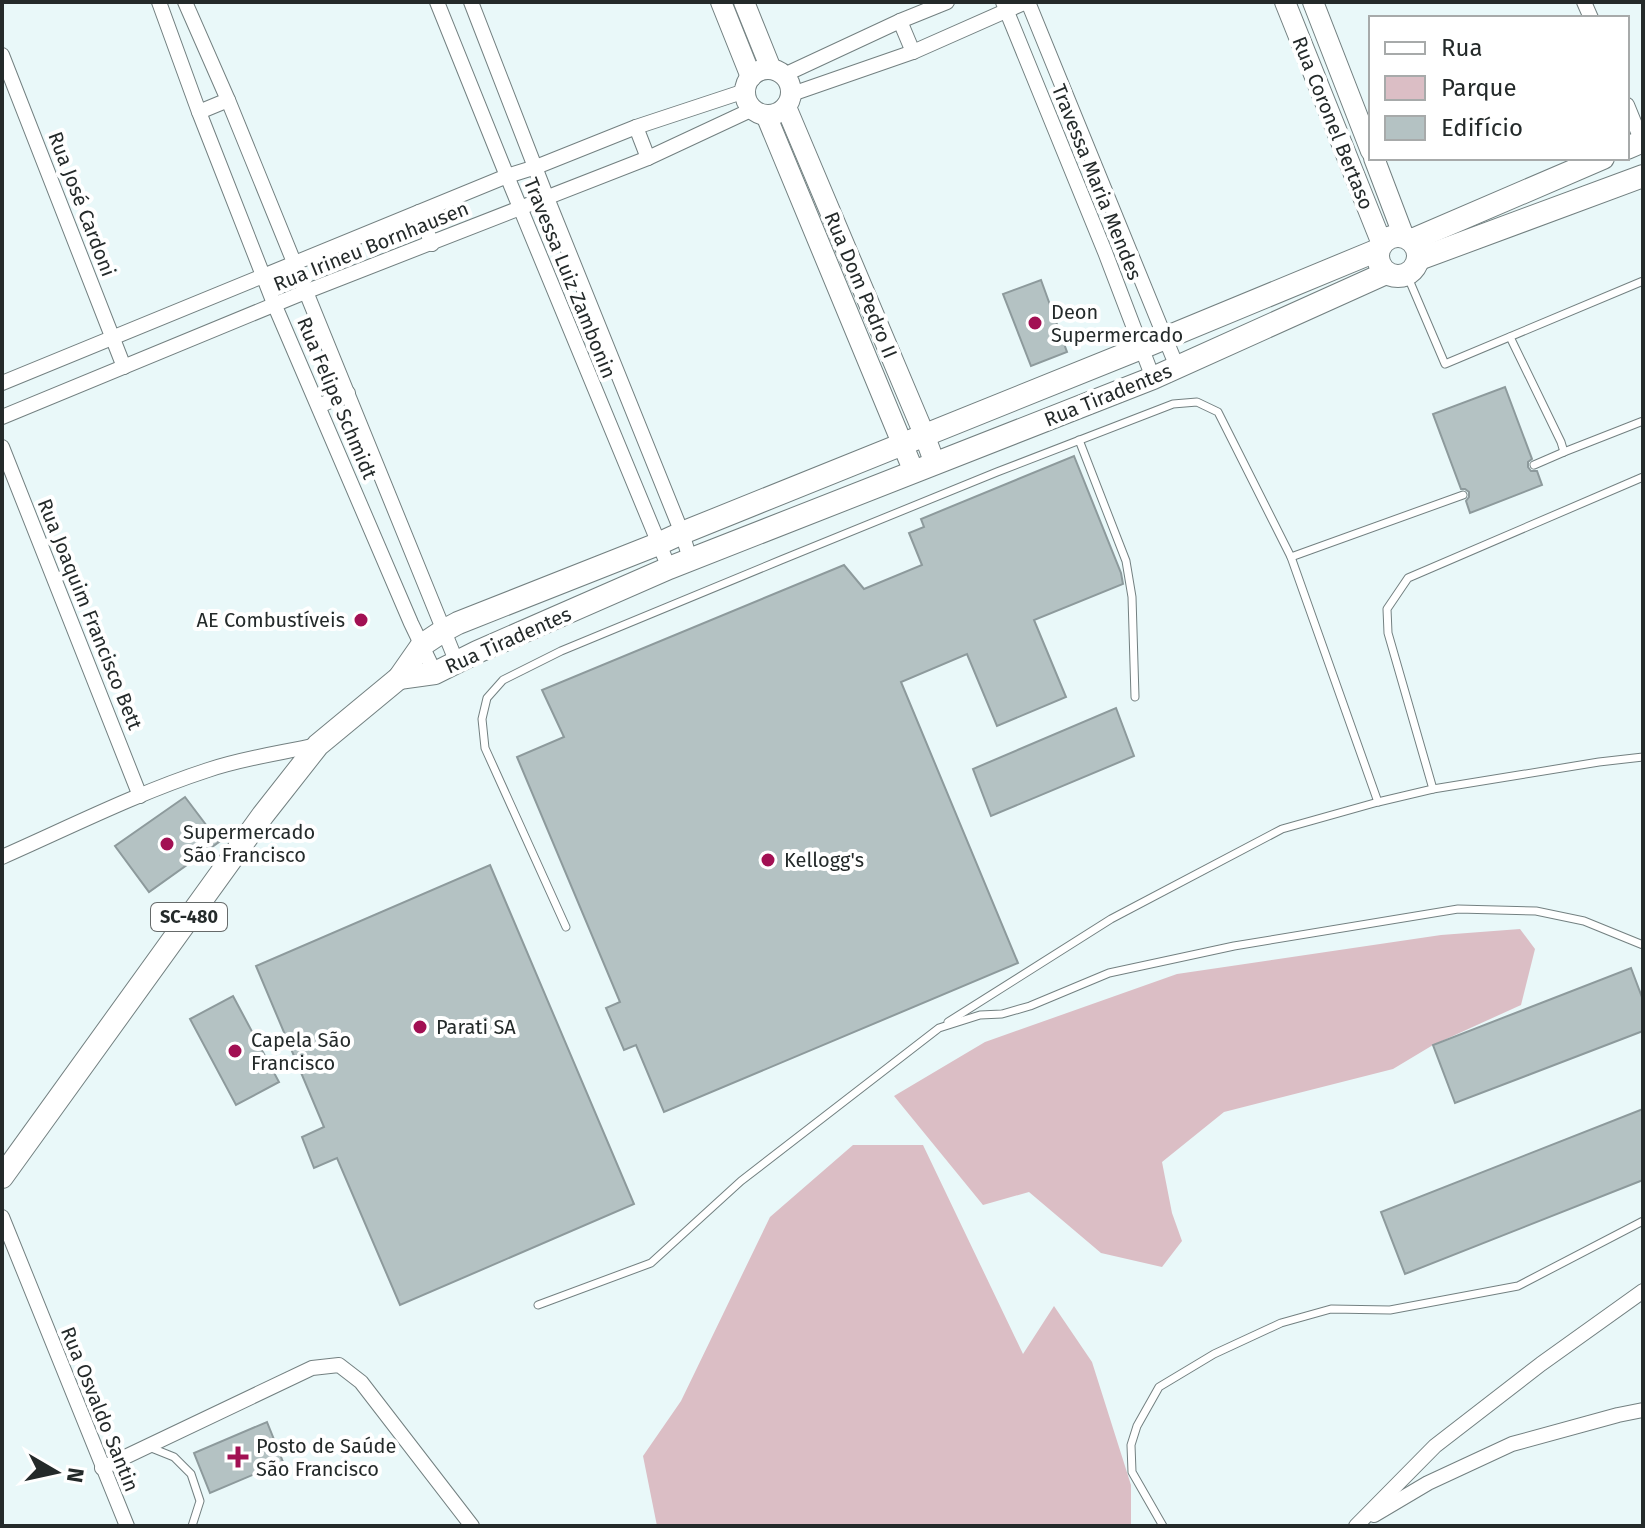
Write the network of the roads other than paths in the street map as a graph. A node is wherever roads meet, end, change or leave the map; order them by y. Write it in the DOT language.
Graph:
graph roads {
  1 [pos="159,2"];
  2 [pos="185,2"];
  3 [pos="437,2"];
  4 [pos="471,2"];
  5 [pos="721,2"];
  6 [pos="744,2"];
  7 [pos="947,2"];
  8 [pos="1027,2"];
  9 [pos="1285,2"];
  10 [pos="1313,2"];
  11 [pos="1005,7"];
  12 [pos="900,21"];
  13 [pos="913,52"];
  14 [pos="2,55"];
  15 [pos="1338,67"];
  16 [pos="1315,77"];
  17 [pos="783,86"];
  18 [pos="754,98"];
  19 [pos="228,100"];
  20 [pos="1629,110"];
  21 [pos="199,112"];
  22 [pos="636,127"];
  23 [pos="1643,142"];
  24 [pos="1369,146"];
  25 [pos="648,158"];
  26 [pos="1375,160"];
  27 [pos="1599,160"];
  28 [pos="536,167"];
  29 [pos="507,176"];
  30 [pos="1643,176"];
  31 [pos="547,198"];
  32 [pos="521,208"];
  33 [pos="419,212"];
  34 [pos="1126,239"];
  35 [pos="432,244"];
  36 [pos="1380,247"];
  37 [pos="1105,252"];
  38 [pos="1406,257"];
  39 [pos="294,264"];
  40 [pos="263,275"];
  41 [pos="1643,281"];
  42 [pos="305,292"];
  43 [pos="275,306"];
  44 [pos="1165,337"];
  45 [pos="1510,337"];
  46 [pos="113,338"];
  47 [pos="1141,348"];
  48 [pos="124,367"];
  49 [pos="1177,367"];
  50 [pos="1153,378"];
  51 [pos="2,383"];
  52 [pos="348,393"];
  53 [pos="319,406"];
  54 [pos="635,414"];
  55 [pos="2,417"];
  56 [pos="1643,421"];
  57 [pos="609,424"];
  58 [pos="924,434"];
  59 [pos="1079,440"];
  60 [pos="901,444"];
  61 [pos="2,447"];
  62 [pos="1564,452"];
  63 [pos="1534,465"];
  64 [pos="925,468"];
  65 [pos="1643,477"];
  66 [pos="1463,495"];
  67 [pos="682,533"];
  68 [pos="658,544"];
  69 [pos="1291,557"];
  70 [pos="690,559"];
  71 [pos="669,568"];
  72 [pos="443,631"];
  73 [pos="422,645"];
  74 [pos="457,663"];
  75 [pos="435,673"];
  76 [pos="399,678"];
  77 [pos="1135,697"];
  78 [pos="318,745"];
  79 [pos="1643,757"];
  80 [pos="1433,789"];
  81 [pos="140,796"];
  82 [pos="1378,802"];
  83 [pos="2,857"];
  84 [pos="566,927"];
  85 [pos="1643,945"];
  86 [pos="939,1028"];
  87 [pos="2,1177"];
  88 [pos="2,1217"];
  89 [pos="1643,1221"];
  90 [pos="1643,1291"];
  91 [pos="538,1305"];
  92 [pos="1643,1410"];
  93 [pos="147,1446"];
  94 [pos="102,1468"];
  95 [pos="127,1526"];
  96 [pos="192,1526"];
  97 [pos="472,1526"];
  98 [pos="1163,1526"];
  99 [pos="1356,1526"];
  1 -- 21 [label="street, Rua Felipe Schmidt"];
  2 -- 19 [label="street, Rua Felipe Schmidt"];
  3 -- 29 [label="street, Travessa Luiz Zambonin"];
  4 -- 28 [label="street, Travessa Luiz Zambonin"];
  5 -- 18 [label="street, Rua Dom Pedro II"];
  6 -- 17 [label="street, Rua Dom Pedro II"];
  7 -- 12 [label="street"];
  8 -- 11 [label="street"];
  8 -- 34 [label="street, Travessa Maria Mendes"];
  9 -- 16 [label="street, Rua Coronel Bertaso"];
  10 -- 15 [label="street, Rua Coronel Bertaso"];
  11 -- 13 [label="street"];
  11 -- 37 [label="street, Travessa Maria Mendes"];
  12 -- 13 [label="street"];
  12 -- 17 [label="street"];
  13 -- 17 [label="street"];
  14 -- 46 [label="street, Rua José Cardoni"];
  15 -- 16 [label="street"];
  15 -- 24 [label="street, Rua Coronel Bertaso"];
  16 -- 36 [label="street, Rua Coronel Bertaso"];
  17 -- 18 [label="street"];
  17 -- 18 [label="street"];
  17 -- 58 [label="street, Rua Dom Pedro II"];
  18 -- 22 [label="street, Rua Irineu Bornhausen"];
  18 -- 25 [label="street, Rua Irineu Bornhausen"];
  18 -- 60 [label="street, Rua Dom Pedro II"];
  19 -- 21 [label="street"];
  19 -- 39 [label="street, Rua Felipe Schmidt"];
  20 -- 23 [label="street"];
  21 -- 40 [label="street, Rua Felipe Schmidt"];
  22 -- 25 [label="street"];
  22 -- 28 [label="street, Rua Irineu Bornhausen"];
  25 -- 31 [label="street, Rua Irineu Bornhausen"];
  26 -- 38 [label="street, Rua Coronel Bertaso"];
  27 -- 38 [label="main road, Rua Tiradentes"];
  28 -- 29 [label="street, Rua Irineu Bornhausen"];
  28 -- 31 [label="street, Travessa Luiz Zambonin"];
  29 -- 32 [label="street, Travessa Luiz Zambonin"];
  29 -- 33 [label="street, Rua Irineu Bornhausen"];
  30 -- 38 [label="main road, Rua Tiradentes"];
  31 -- 32 [label="street, Rua Irineu Bornhausen"];
  31 -- 54 [label="street, Travessa Luiz Zambonin"];
  32 -- 35 [label="street, Rua Irineu Bornhausen"];
  32 -- 57 [label="street, Travessa Luiz Zambonin"];
  33 -- 35 [label="street"];
  33 -- 39 [label="street, Rua Irineu Bornhausen"];
  34 -- 37 [label="street"];
  34 -- 44 [label="street, Travessa Maria Mendes"];
  35 -- 42 [label="street, Rua Irineu Bornhausen"];
  36 -- 38 [label="main road"];
  36 -- 44 [label="main road, Rua Tiradentes"];
  37 -- 47 [label="street, Travessa Maria Mendes"];
  38 -- 45 [label="lane, Rua Coronel Bertaso"];
  38 -- 49 [label="main road, Rua Tiradentes"];
  39 -- 40 [label="street, Rua Irineu Bornhausen"];
  39 -- 42 [label="street, Rua Felipe Schmidt"];
  40 -- 43 [label="street, Rua Felipe Schmidt"];
  40 -- 46 [label="street, Rua Irineu Bornhausen"];
  41 -- 45 [label="lane"];
  42 -- 43 [label="street, Rua Irineu Bornhausen"];
  42 -- 52 [label="street, Rua Felipe Schmidt"];
  43 -- 48 [label="street, Rua Irineu Bornhausen"];
  43 -- 53 [label="street, Rua Felipe Schmidt"];
  44 -- 47 [label="main road, Rua Tiradentes"];
  44 -- 49 [label="street, Travessa Maria Mendes"];
  45 -- 62 [label="lane"];
  46 -- 48 [label="street, Rua José Cardoni"];
  46 -- 51 [label="street, Rua Irineu Bornhausen"];
  47 -- 50 [label="street, Travessa Maria Mendes"];
  47 -- 58 [label="main road, Rua Tiradentes"];
  48 -- 55 [label="street, Rua Irineu Bornhausen"];
  49 -- 50 [label="main road, Rua Tiradentes"];
  50 -- 64 [label="main road, Rua Tiradentes"];
  52 -- 53 [label="street"];
  52 -- 72 [label="street, Rua Felipe Schmidt"];
  53 -- 73 [label="street, Rua Felipe Schmidt"];
  54 -- 57 [label="street"];
  54 -- 67 [label="street, Travessa Luiz Zambonin"];
  56 -- 62 [label="lane"];
  57 -- 68 [label="street, Travessa Luiz Zambonin"];
  58 -- 60 [label="main road, Rua Tiradentes"];
  58 -- 64 [label="street, Rua Dom Pedro II"];
  59 -- 69 [label="lane"];
  59 -- 77 [label="lane"];
  59 -- 84 [label="lane"];
  60 -- 64 [label="street, Rua Dom Pedro II"];
  60 -- 67 [label="main road, Rua Tiradentes"];
  61 -- 81 [label="street, Rua Joaquim Francisco Bett"];
  62 -- 63 [label="lane"];
  64 -- 70 [label="main road, Rua Tiradentes"];
  65 -- 80 [label="lane"];
  66 -- 69 [label="lane"];
  67 -- 68 [label="main road, Rua Tiradentes"];
  67 -- 70 [label="street, Travessa Luiz Zambonin"];
  68 -- 71 [label="street, Travessa Luiz Zambonin"];
  68 -- 72 [label="main road, Rua Tiradentes"];
  69 -- 82 [label="lane"];
  70 -- 71 [label="main road, Rua Tiradentes"];
  71 -- 74 [label="main road, Rua Tiradentes"];
  72 -- 73 [label="main road, Rua Tiradentes"];
  72 -- 74 [label="street, Rua Felipe Schmidt"];
  73 -- 75 [label="street, Rua Felipe Schmidt"];
  73 -- 76 [label="main road, Rua Tiradentes"];
  74 -- 75 [label="main road, Rua Tiradentes"];
  75 -- 76 [label="main road, Rua Tiradentes"];
  76 -- 78 [label="main road, SC-480"];
  78 -- 81 [label="street"];
  78 -- 87 [label="main road, SC-480"];
  79 -- 80 [label="lane"];
  80 -- 82 [label="lane"];
  81 -- 83 [label="street"];
  82 -- 86 [label="lane"];
  85 -- 86 [label="lane"];
  86 -- 91 [label="lane"];
  88 -- 94 [label="street, Rua Osvaldo Santin"];
  89 -- 98 [label="lane"];
  90 -- 99 [label="street"];
  92 -- 99 [label="street"];
  93 -- 94 [label="street"];
  93 -- 96 [label="lane"];
  93 -- 97 [label="street"];
  94 -- 95 [label="street, Rua Osvaldo Santin"];
}
